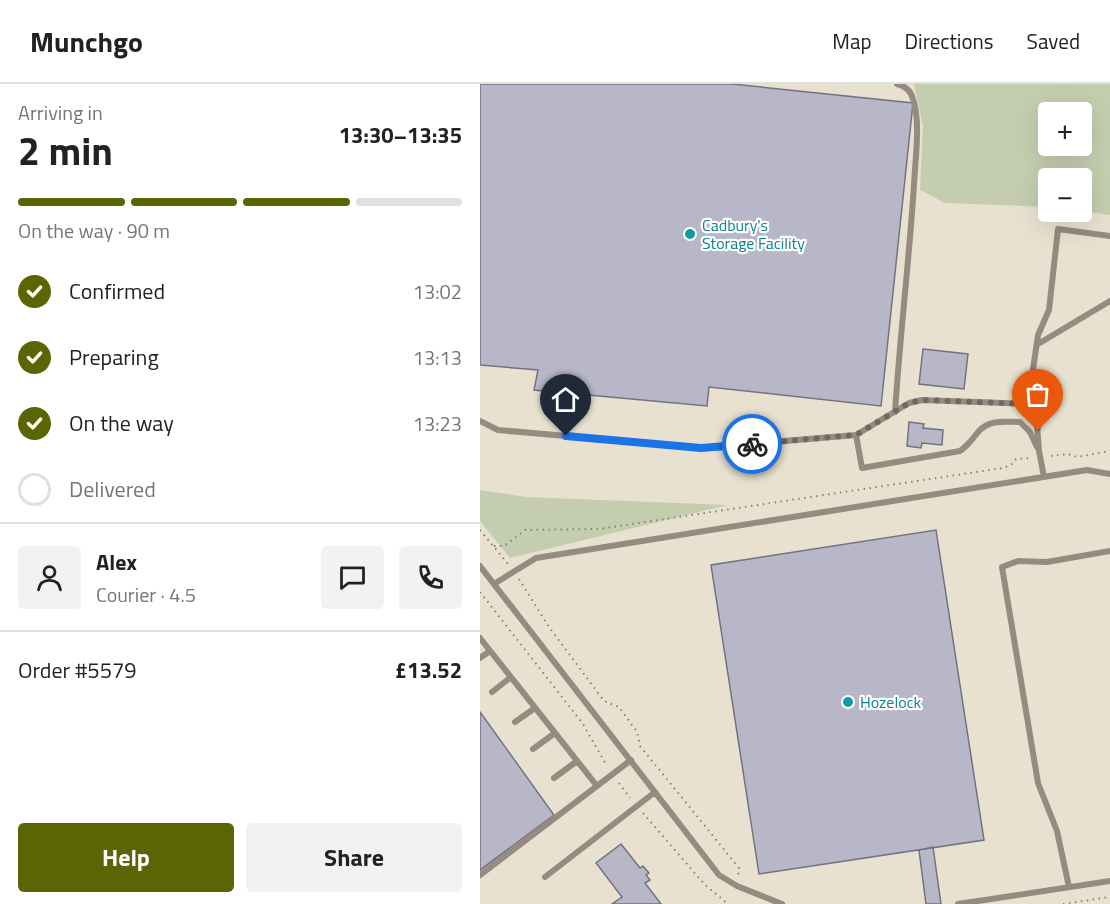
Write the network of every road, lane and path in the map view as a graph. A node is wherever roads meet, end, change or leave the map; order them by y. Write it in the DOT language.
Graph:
graph roads {
  1 [pos="897,84"];
  2 [pos="1110,236"];
  3 [pos="1110,301"];
  4 [pos="1038,344"];
  5 [pos="1029,404"];
  6 [pos="895,412"];
  7 [pos="480,421"];
  8 [pos="856,435"];
  9 [pos="1110,452"];
  10 [pos="1039,454"];
  11 [pos="1110,474"];
  12 [pos="1044,477"];
  13 [pos="480,530"];
  14 [pos="494,546"];
  15 [pos="1110,551"];
  16 [pos="480,566"];
  17 [pos="514,572"];
  18 [pos="494,584"];
  19 [pos="480,592"];
  20 [pos="480,638"];
  21 [pos="490,651"];
  22 [pos="480,658"];
  23 [pos="511,677"];
  24 [pos="492,692"];
  25 [pos="535,708"];
  26 [pos="514,722"];
  27 [pos="555,733"];
  28 [pos="533,749"];
  29 [pos="631,760"];
  30 [pos="577,761"];
  31 [pos="613,774"];
  32 [pos="554,778"];
  33 [pos="597,786"];
  34 [pos="655,792"];
  35 [pos="637,806"];
  36 [pos="480,875"];
  37 [pos="545,877"];
  38 [pos="1110,881"];
  39 [pos="738,886"];
  40 [pos="1069,887"];
  41 [pos="1110,897"];
  42 [pos="728,904"];
  43 [pos="782,904"];
  44 [pos="958,904"];
  45 [pos="1063,904"];
  1 -- 6 [label="lane"];
  2 -- 4 [label="lane"];
  3 -- 4 [label="lane"];
  4 -- 5 [label="lane"];
  5 -- 6 [label="lane"];
  5 -- 10 [label="lane"];
  6 -- 8 [label="lane"];
  7 -- 8 [label="lane"];
  8 -- 10 [label="lane"];
  9 -- 10 [label="path"];
  10 -- 12 [label="lane"];
  10 -- 14 [label="path"];
  11 -- 12 [label="lane"];
  12 -- 17 [label="lane"];
  13 -- 14 [label="path"];
  14 -- 17 [label="path"];
  15 -- 40 [label="lane"];
  16 -- 18 [label="lane"];
  17 -- 18 [label="lane"];
  17 -- 39 [label="path"];
  18 -- 29 [label="lane"];
  19 -- 31 [label="path"];
  20 -- 21 [label="lane"];
  21 -- 22 [label="lane"];
  21 -- 23 [label="lane"];
  23 -- 24 [label="lane"];
  23 -- 25 [label="lane"];
  25 -- 26 [label="lane"];
  25 -- 27 [label="lane"];
  27 -- 28 [label="lane"];
  27 -- 30 [label="lane"];
  29 -- 31 [label="lane"];
  29 -- 34 [label="lane"];
  30 -- 32 [label="lane"];
  30 -- 33 [label="lane"];
  31 -- 33 [label="lane"];
  31 -- 35 [label="path"];
  33 -- 36 [label="lane"];
  34 -- 35 [label="lane"];
  34 -- 39 [label="lane"];
  35 -- 37 [label="lane"];
  35 -- 42 [label="path"];
  38 -- 40 [label="lane"];
  39 -- 43 [label="lane"];
  40 -- 44 [label="lane"];
  41 -- 45 [label="path"];
}
